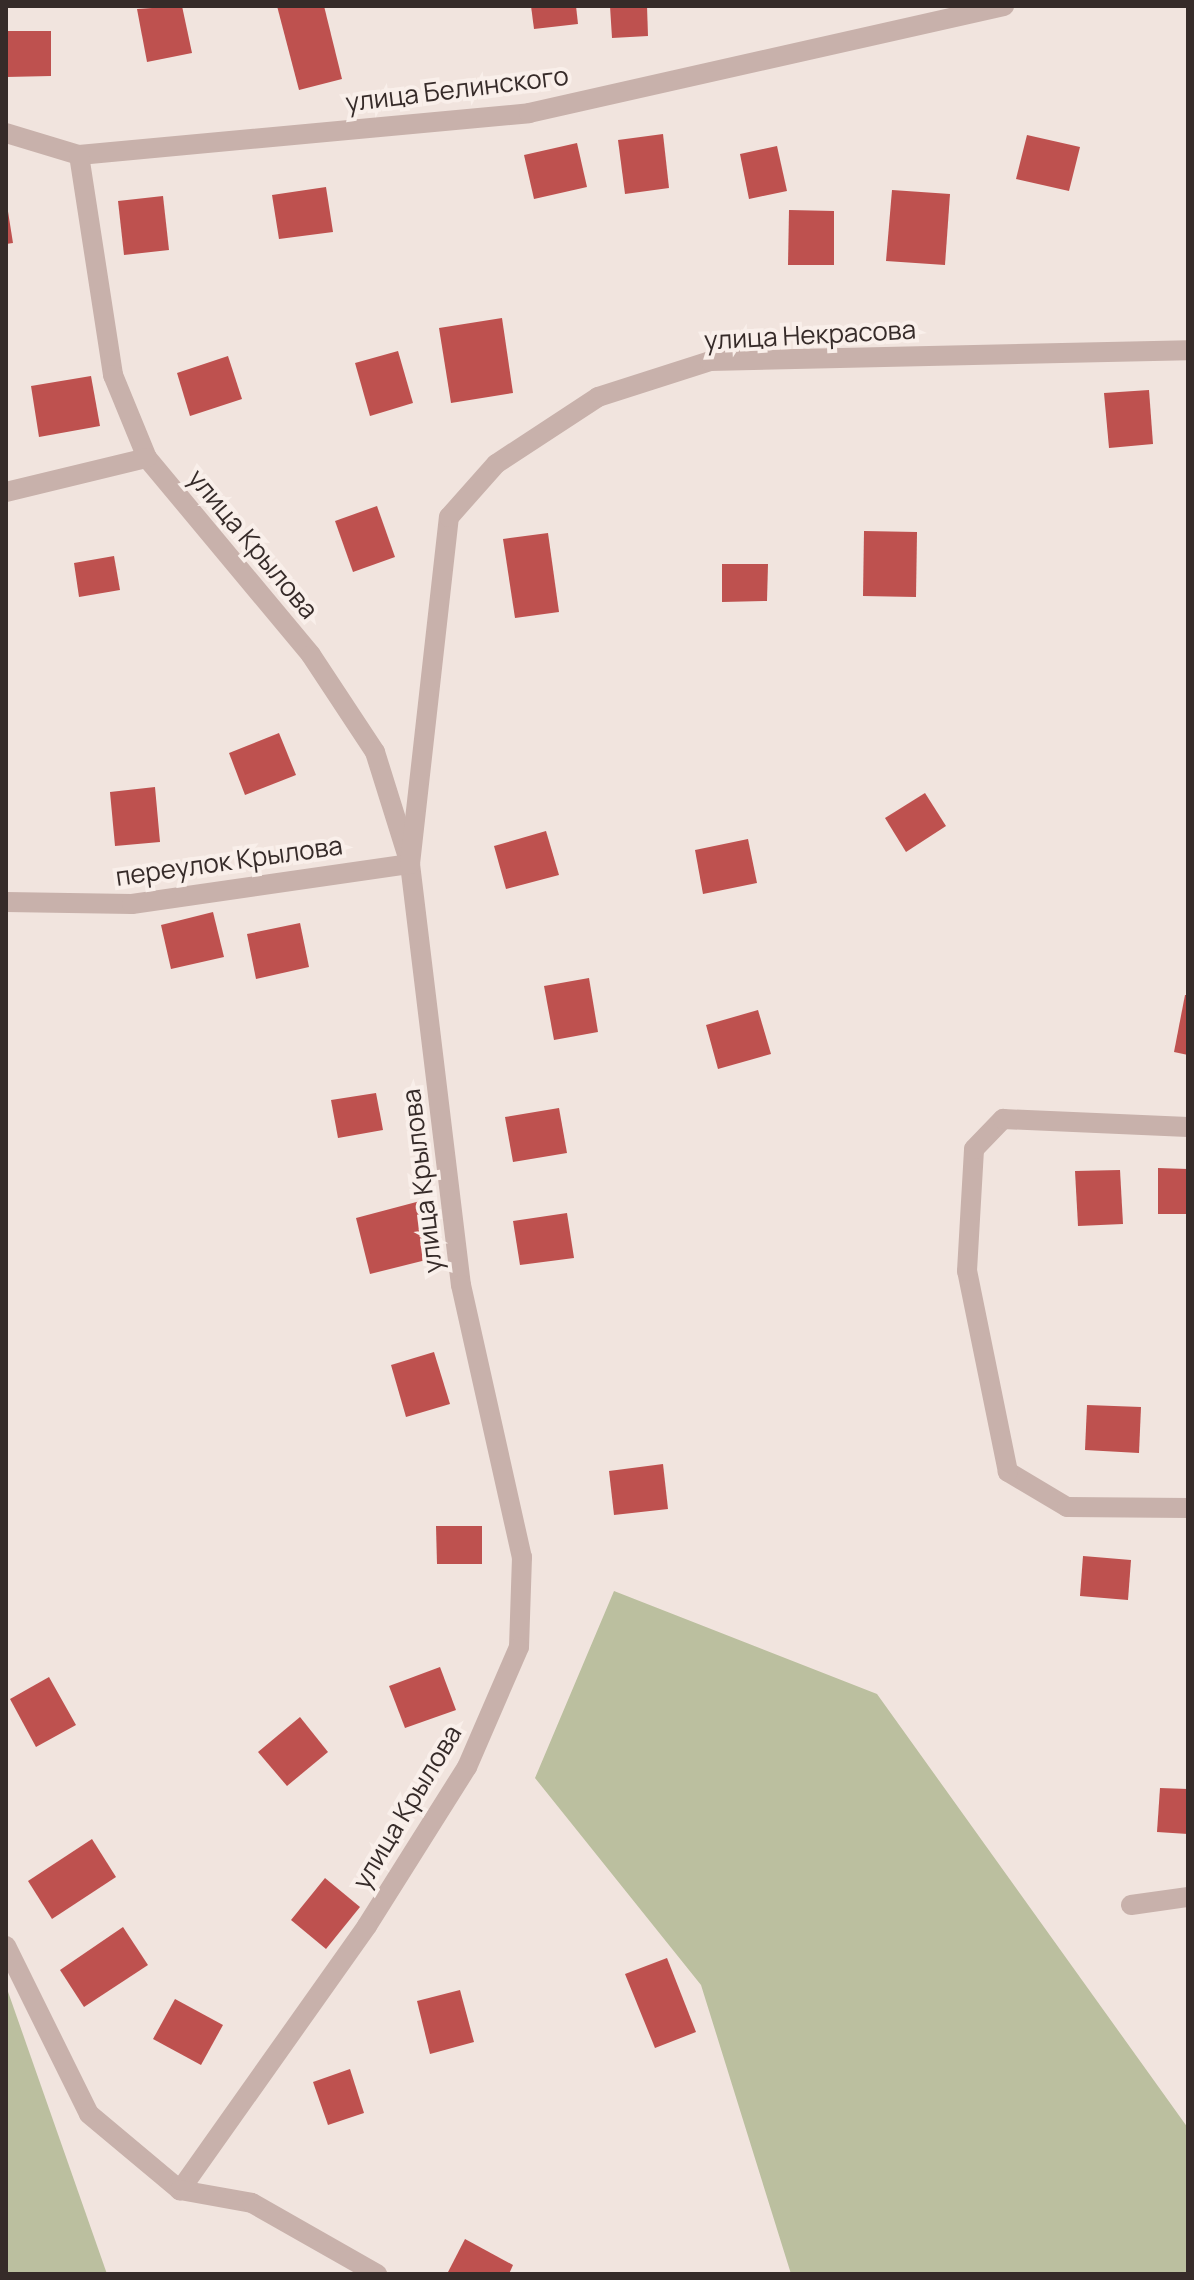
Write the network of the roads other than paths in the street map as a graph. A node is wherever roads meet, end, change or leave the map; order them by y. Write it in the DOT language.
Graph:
graph roads {
  1 [pos="1004,6"];
  2 [pos="6,133"];
  3 [pos="79,155"];
  4 [pos="1188,350"];
  5 [pos="147,458"];
  6 [pos="6,492"];
  7 [pos="410,864"];
  8 [pos="6,902"];
  9 [pos="1188,1127"];
  10 [pos="1188,1508"];
  11 [pos="1188,1897"];
  12 [pos="1131,1905"];
  13 [pos="6,1946"];
  14 [pos="180,2190"];
  15 [pos="377,2274"];
  1 -- 3 [label="street, улица Белинского"];
  2 -- 3 [label="street, улица Белинского"];
  3 -- 5 [label="street, улица Крылова"];
  4 -- 7 [label="street, улица Некрасова"];
  5 -- 6 [label="street"];
  5 -- 7 [label="street, улица Крылова"];
  7 -- 8 [label="street, переулок Крылова"];
  7 -- 14 [label="street, улица Крылова"];
  9 -- 10 [label="street"];
  11 -- 12 [label="street"];
  13 -- 14 [label="street"];
  14 -- 15 [label="street"];
}
